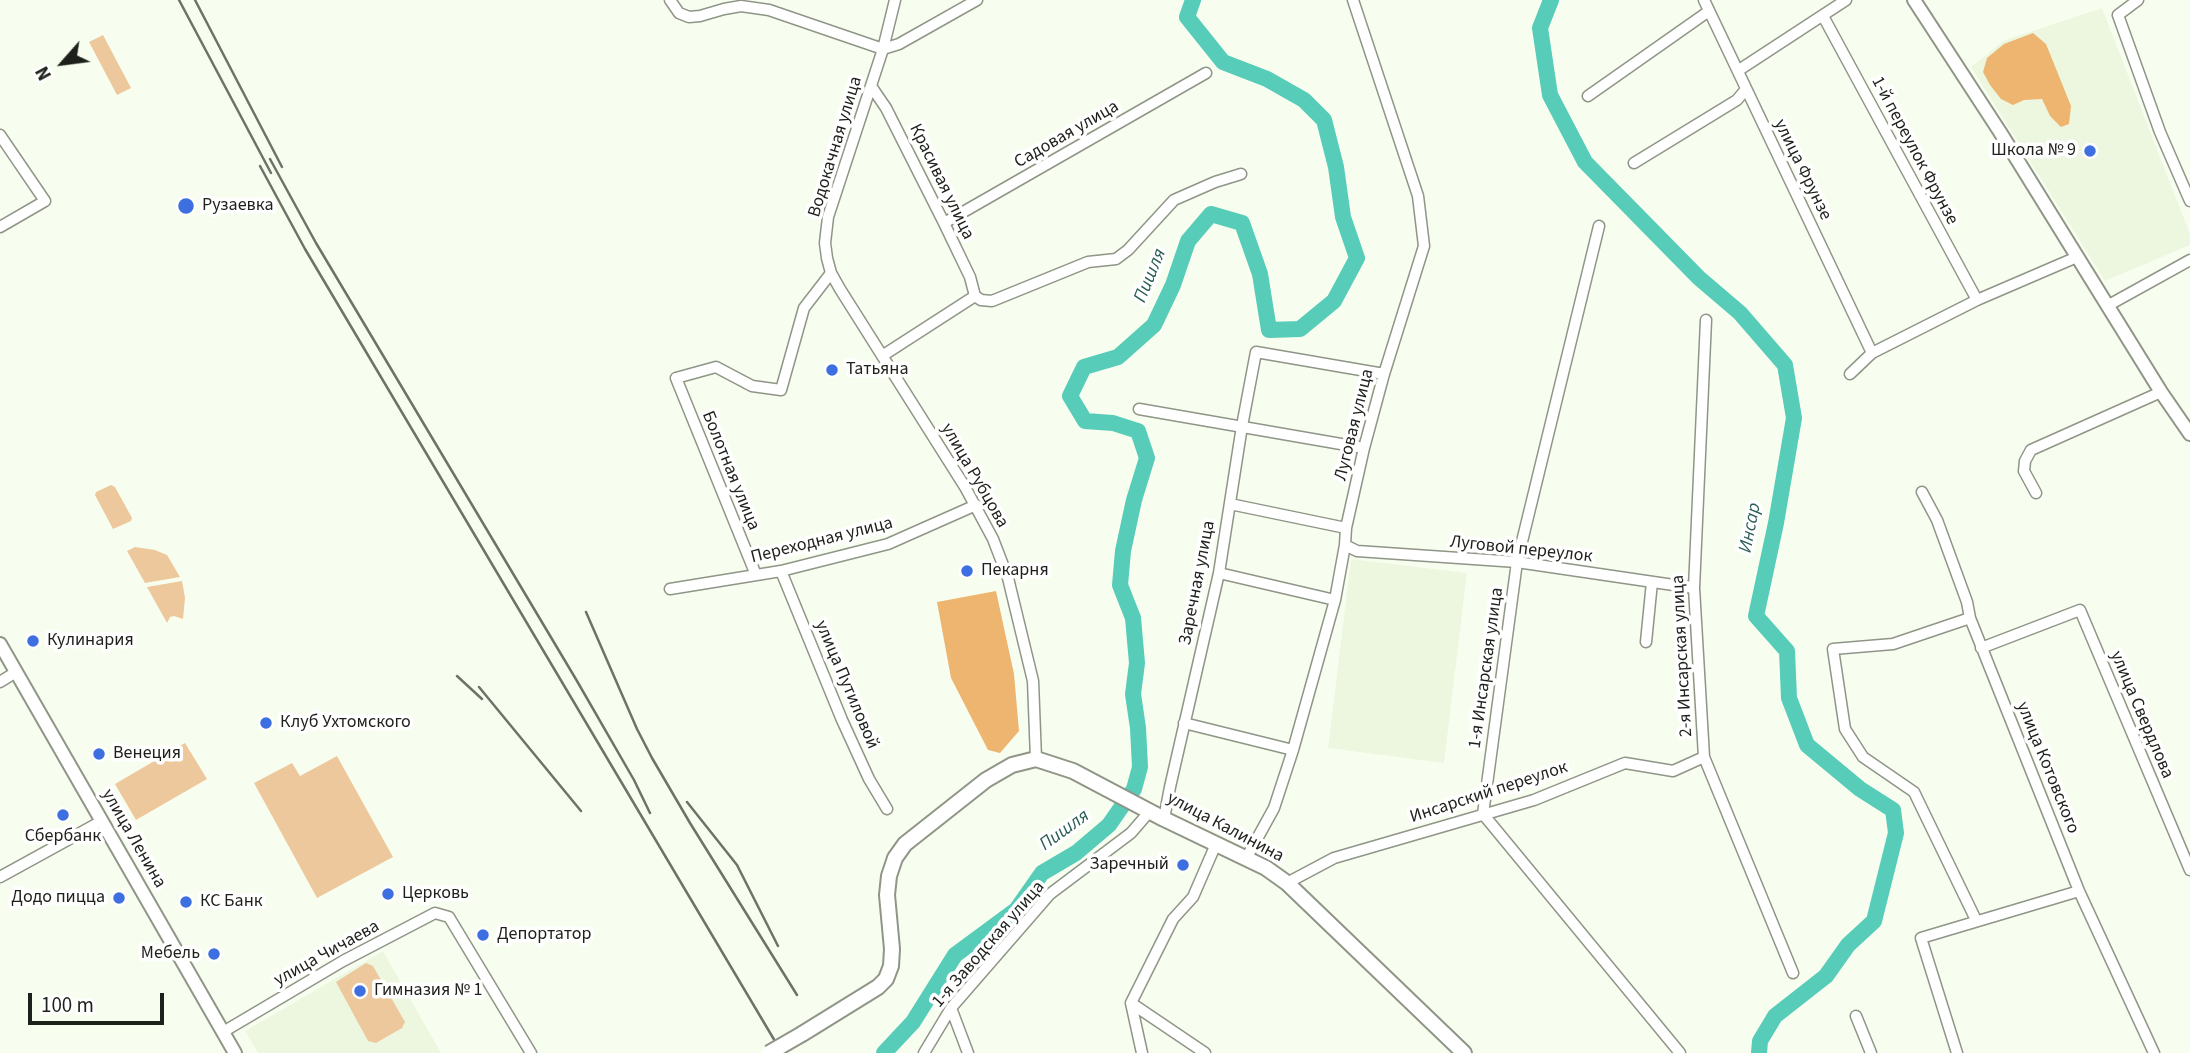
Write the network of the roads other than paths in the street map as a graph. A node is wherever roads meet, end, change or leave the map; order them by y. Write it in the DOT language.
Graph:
graph roads {
  1 [pos="670,0"];
  2 [pos="895,0"];
  3 [pos="977,0"];
  4 [pos="1353,0"];
  5 [pos="1704,0"];
  6 [pos="1846,0"];
  7 [pos="1914,0"];
  8 [pos="2138,0"];
  9 [pos="741,3"];
  10 [pos="1709,11"];
  11 [pos="1823,16"];
  12 [pos="883,49"];
  13 [pos="1739,70"];
  14 [pos="1206,73"];
  15 [pos="871,86"];
  16 [pos="1746,89"];
  17 [pos="1588,96"];
  18 [pos="0,135"];
  19 [pos="1634,163"];
  20 [pos="1241,174"];
  21 [pos="2190,201"];
  22 [pos="944,223"];
  23 [pos="1599,226"];
  24 [pos="0,227"];
  25 [pos="2077,257"];
  26 [pos="2190,260"];
  27 [pos="831,273"];
  28 [pos="975,296"];
  29 [pos="1977,300"];
  30 [pos="2107,306"];
  31 [pos="1706,320"];
  32 [pos="1872,353"];
  33 [pos="882,356"];
  34 [pos="1384,374"];
  35 [pos="1850,374"];
  36 [pos="2161,392"];
  37 [pos="1139,409"];
  38 [pos="1242,426"];
  39 [pos="2190,434"];
  40 [pos="1364,448"];
  41 [pos="1922,492"];
  42 [pos="2036,494"];
  43 [pos="1230,504"];
  44 [pos="976,505"];
  45 [pos="1346,528"];
  46 [pos="1345,545"];
  47 [pos="1517,562"];
  48 [pos="782,571"];
  49 [pos="1219,573"];
  50 [pos="756,575"];
  51 [pos="1652,582"];
  52 [pos="1694,588"];
  53 [pos="670,589"];
  54 [pos="1335,600"];
  55 [pos="1970,618"];
  56 [pos="1646,642"];
  57 [pos="0,643"];
  58 [pos="1981,648"];
  59 [pos="16,672"];
  60 [pos="0,682"];
  61 [pos="1184,723"];
  62 [pos="1293,750"];
  63 [pos="1704,757"];
  64 [pos="1036,759"];
  65 [pos="1145,808"];
  66 [pos="887,809"];
  67 [pos="1483,814"];
  68 [pos="1164,819"];
  69 [pos="102,821"];
  70 [pos="1216,844"];
  71 [pos="1247,858"];
  72 [pos="2190,870"];
  73 [pos="0,877"];
  74 [pos="1287,883"];
  75 [pos="2079,891"];
  76 [pos="1976,920"];
  77 [pos="1793,973"];
  78 [pos="1131,1003"];
  79 [pos="951,1008"];
  80 [pos="1856,1016"];
  81 [pos="223,1032"];
  82 [pos="234,1053"];
  83 [pos="531,1053"];
  84 [pos="769,1053"];
  85 [pos="924,1053"];
  86 [pos="968,1053"];
  87 [pos="1142,1053"];
  88 [pos="1205,1053"];
  89 [pos="1464,1053"];
  90 [pos="1680,1053"];
  91 [pos="1871,1053"];
  92 [pos="1957,1053"];
  93 [pos="2154,1053"];
  1 -- 9 [label="street"];
  2 -- 12 [label="street, Водокачная улица"];
  3 -- 12 [label="street"];
  4 -- 34 [label="street, Луговая улица"];
  5 -- 10 [label="street, улица Фрунзе"];
  6 -- 11 [label="street"];
  7 -- 25 [label="street"];
  8 -- 21 [label="street"];
  9 -- 12 [label="street"];
  10 -- 13 [label="street, улица Фрунзе"];
  10 -- 17 [label="street"];
  11 -- 13 [label="street"];
  11 -- 29 [label="street, 1-й переулок Фрунзе"];
  12 -- 15 [label="street, Водокачная улица"];
  13 -- 16 [label="street, улица Фрунзе"];
  14 -- 22 [label="street, Садовая улица"];
  15 -- 22 [label="street, Красивая улица"];
  15 -- 27 [label="street, Водокачная улица"];
  16 -- 19 [label="street"];
  16 -- 32 [label="street, улица Фрунзе"];
  18 -- 24 [label="street"];
  20 -- 28 [label="street"];
  22 -- 28 [label="street, Красивая улица"];
  23 -- 47 [label="street, 1-я Инсарская улица"];
  25 -- 29 [label="street"];
  25 -- 30 [label="street"];
  26 -- 30 [label="street"];
  27 -- 33 [label="street, улица Рубцова"];
  27 -- 50 [label="street, Болотная улица"];
  28 -- 33 [label="street"];
  29 -- 32 [label="street"];
  30 -- 36 [label="street"];
  31 -- 52 [label="street, 2-я Инсарская улица"];
  32 -- 35 [label="street"];
  33 -- 44 [label="street, улица Рубцова"];
  34 -- 38 [label="street, Заречная улица"];
  34 -- 40 [label="street, Луговая улица"];
  36 -- 39 [label="street"];
  36 -- 42 [label="street"];
  37 -- 38 [label="street"];
  38 -- 40 [label="street"];
  38 -- 43 [label="street, Заречная улица"];
  40 -- 45 [label="street, Луговая улица"];
  41 -- 55 [label="street, улица Котовского"];
  43 -- 45 [label="street"];
  43 -- 49 [label="street, Заречная улица"];
  44 -- 48 [label="street, Переходная улица"];
  44 -- 64 [label="street, улица Рубцова"];
  45 -- 46 [label="street, Луговая улица"];
  46 -- 47 [label="street, Луговой переулок"];
  46 -- 54 [label="street, Луговая улица"];
  47 -- 51 [label="street, Луговой переулок"];
  47 -- 67 [label="street, 1-я Инсарская улица"];
  48 -- 50 [label="street, Переходная улица"];
  48 -- 66 [label="street, улица Путиловой"];
  49 -- 54 [label="street"];
  49 -- 61 [label="street, Заречная улица"];
  50 -- 53 [label="street, Переходная улица"];
  51 -- 52 [label="street, Луговой переулок"];
  51 -- 56 [label="street"];
  52 -- 63 [label="street, 2-я Инсарская улица"];
  54 -- 62 [label="street, Луговая улица"];
  55 -- 58 [label="street, улица Котовского"];
  55 -- 76 [label="street"];
  57 -- 59 [label="street, улица Ленина"];
  58 -- 72 [label="street, улица Свердлова"];
  58 -- 75 [label="street, улица Котовского"];
  59 -- 60 [label="street"];
  59 -- 69 [label="street, улица Ленина"];
  61 -- 62 [label="street"];
  61 -- 68 [label="street, Заречная улица"];
  62 -- 71 [label="street, Луговая улица"];
  63 -- 67 [label="street, Инсарский переулок"];
  63 -- 77 [label="street, 2-я Инсарская улица"];
  64 -- 65 [label="main road, улица Калинина"];
  64 -- 84 [label="main road, bridge"];
  65 -- 68 [label="main road, улица Калинина"];
  65 -- 79 [label="street, 1-я Заводская улица"];
  67 -- 74 [label="street, Инсарский переулок"];
  67 -- 90 [label="street"];
  68 -- 70 [label="main road, улица Калинина"];
  69 -- 73 [label="street"];
  69 -- 81 [label="street, улица Ленина"];
  70 -- 71 [label="main road, улица Калинина"];
  70 -- 78 [label="street"];
  71 -- 74 [label="main road, улица Калинина"];
  74 -- 89 [label="main road, улица Калинина"];
  75 -- 76 [label="street"];
  75 -- 93 [label="street, улица Котовского"];
  76 -- 92 [label="street"];
  78 -- 87 [label="street"];
  78 -- 88 [label="street"];
  79 -- 85 [label="street, 1-я Заводская улица"];
  79 -- 86 [label="street"];
  80 -- 91 [label="street"];
  81 -- 82 [label="street, улица Ленина"];
  81 -- 83 [label="street, улица Чичаева"];
}
